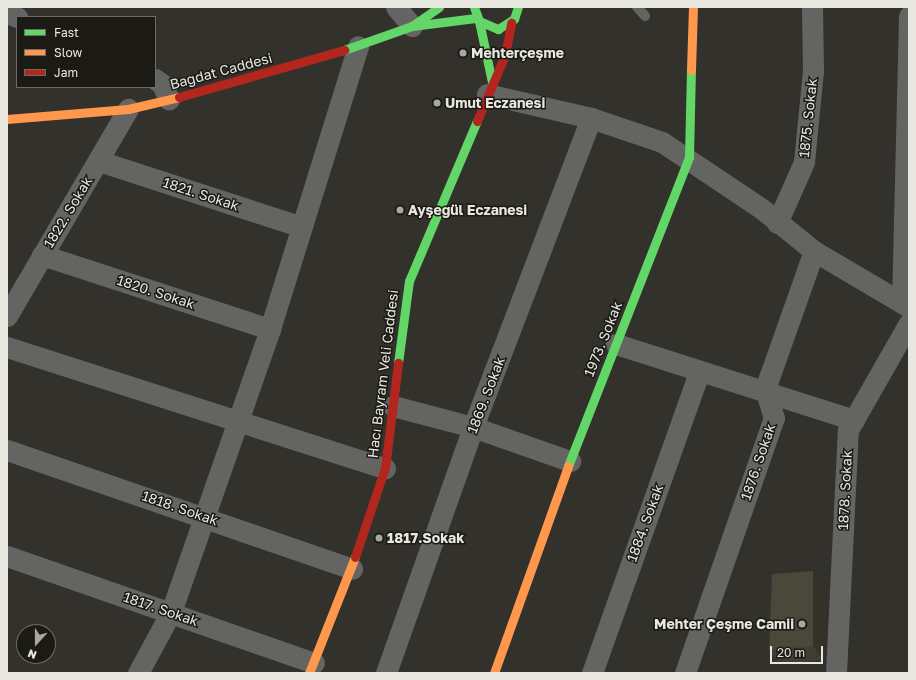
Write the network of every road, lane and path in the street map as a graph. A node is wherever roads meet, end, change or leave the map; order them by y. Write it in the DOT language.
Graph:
graph roads {
  1 [pos="396,7"];
  2 [pos="439,7"];
  3 [pos="474,7"];
  4 [pos="637,7"];
  5 [pos="693,7"];
  6 [pos="812,7"];
  7 [pos="519,8"];
  8 [pos="645,16"];
  9 [pos="909,16"];
  10 [pos="478,19"];
  11 [pos="511,23"];
  12 [pos="412,26"];
  13 [pos="358,46"];
  14 [pos="156,80"];
  15 [pos="490,88"];
  16 [pos="168,100"];
  17 [pos="128,109"];
  18 [pos="591,118"];
  19 [pos="7,120"];
  20 [pos="689,157"];
  21 [pos="99,161"];
  22 [pos="777,223"];
  23 [pos="302,227"];
  24 [pos="814,251"];
  25 [pos="42,255"];
  26 [pos="905,305"];
  27 [pos="7,316"];
  28 [pos="909,323"];
  29 [pos="270,329"];
  30 [pos="616,344"];
  31 [pos="7,347"];
  32 [pos="699,373"];
  33 [pos="765,389"];
  34 [pos="393,406"];
  35 [pos="238,420"];
  36 [pos="854,420"];
  37 [pos="473,427"];
  38 [pos="7,450"];
  39 [pos="570,461"];
  40 [pos="384,468"];
  41 [pos="204,516"];
  42 [pos="7,556"];
  43 [pos="352,569"];
  44 [pos="171,612"];
  45 [pos="312,668"];
  46 [pos="138,673"];
  47 [pos="386,673"];
  48 [pos="494,673"];
  49 [pos="592,673"];
  50 [pos="685,673"];
  51 [pos="836,673"];
  1 -- 12 [label="street"];
  2 -- 12 [label="main road, Bağdat Caddesi"];
  3 -- 10 [label="main road"];
  4 -- 8 [label="lane"];
  5 -- 20 [label="main road, 1973. Sokak"];
  6 -- 22 [label="street, 1875. Sokak"];
  7 -- 11 [label="main road"];
  9 -- 26 [label="street"];
  10 -- 11 [label="main road"];
  10 -- 12 [label="main road, Bağdat Caddesi"];
  10 -- 15 [label="main road"];
  11 -- 15 [label="main road, Hacı Bayram Veli Caddesi"];
  12 -- 13 [label="main road, Bağdat Caddesi"];
  13 -- 16 [label="main road, Bağdat Caddesi"];
  13 -- 23 [label="street"];
  14 -- 16 [label="street"];
  15 -- 18 [label="street"];
  15 -- 34 [label="main road, Hacı Bayram Veli Caddesi"];
  16 -- 17 [label="main road, Bağdat Caddesi"];
  17 -- 19 [label="main road, Bağdat Caddesi"];
  17 -- 21 [label="street, 1822. Sokak"];
  18 -- 20 [label="street"];
  18 -- 37 [label="street, 1869. Sokak"];
  20 -- 22 [label="street"];
  20 -- 30 [label="main road, 1973. Sokak"];
  21 -- 23 [label="street, 1821. Sokak"];
  21 -- 25 [label="street, 1822. Sokak"];
  22 -- 24 [label="street"];
  23 -- 29 [label="street"];
  24 -- 26 [label="street"];
  24 -- 33 [label="street"];
  25 -- 27 [label="street, 1822. Sokak"];
  25 -- 29 [label="street, 1820. Sokak"];
  28 -- 36 [label="street, 1878. Sokak"];
  29 -- 35 [label="street"];
  30 -- 32 [label="street"];
  30 -- 39 [label="main road, 1973. Sokak"];
  31 -- 35 [label="street"];
  32 -- 33 [label="street"];
  32 -- 49 [label="street, 1884. Sokak"];
  33 -- 36 [label="street"];
  33 -- 50 [label="street, 1876. Sokak"];
  34 -- 37 [label="street"];
  34 -- 40 [label="main road, Hacı Bayram Veli Caddesi"];
  35 -- 40 [label="street"];
  35 -- 41 [label="street"];
  36 -- 51 [label="street, 1878. Sokak"];
  37 -- 39 [label="street"];
  37 -- 47 [label="street, 1869. Sokak"];
  38 -- 41 [label="street, 1818. Sokak"];
  39 -- 48 [label="main road, 1973. Sokak"];
  40 -- 43 [label="main road, Hacı Bayram Veli Caddesi"];
  41 -- 43 [label="street, 1818. Sokak"];
  41 -- 44 [label="street"];
  42 -- 44 [label="street, 1817. Sokak"];
  43 -- 45 [label="main road, Hacı Bayram Veli Caddesi"];
  44 -- 45 [label="street, 1817. Sokak"];
  44 -- 46 [label="street"];
}
